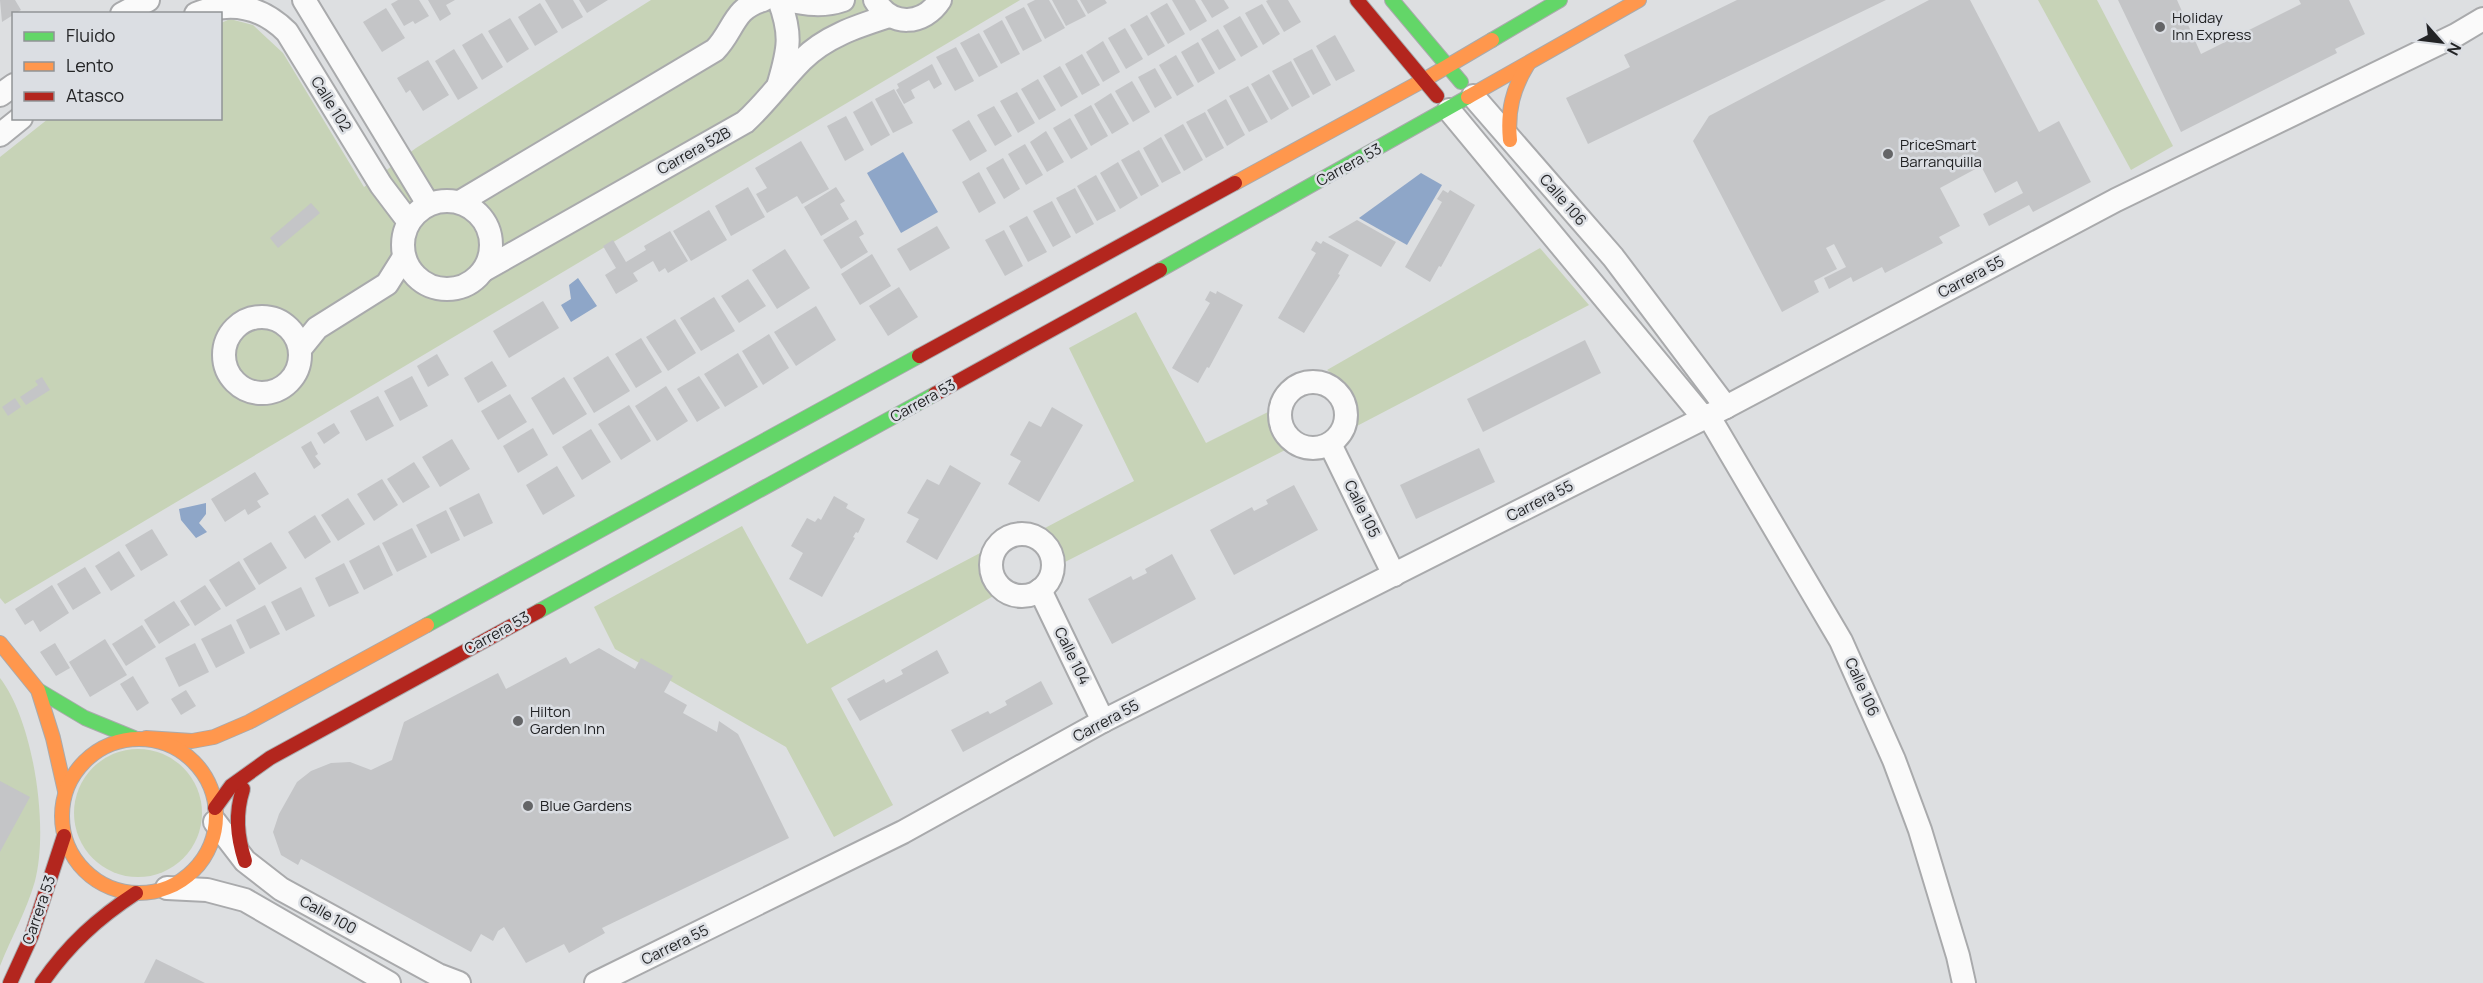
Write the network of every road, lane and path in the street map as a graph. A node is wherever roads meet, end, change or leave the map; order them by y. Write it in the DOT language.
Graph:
graph roads {
  1 [pos="148,0"];
  2 [pos="304,0"];
  3 [pos="763,0"];
  4 [pos="779,0"];
  5 [pos="786,0"];
  6 [pos="843,0"];
  7 [pos="940,0"];
  8 [pos="1357,0"];
  9 [pos="1392,0"];
  10 [pos="1560,0"];
  11 [pos="1639,0"];
  12 [pos="738,6"];
  13 [pos="882,8"];
  14 [pos="126,12"];
  15 [pos="200,12"];
  16 [pos="2483,19"];
  17 [pos="1528,64"];
  18 [pos="1447,67"];
  19 [pos="1424,80"];
  20 [pos="777,87"];
  21 [pos="1473,96"];
  22 [pos="1449,110"];
  23 [pos="19,120"];
  24 [pos="0,135"];
  25 [pos="1510,140"];
  26 [pos="460,202"];
  27 [pos="428,204"];
  28 [pos="409,222"];
  29 [pos="404,257"];
  30 [pos="484,270"];
  31 [pos="422,282"];
  32 [pos="387,284"];
  33 [pos="288,327"];
  34 [pos="317,328"];
  35 [pos="300,349"];
  36 [pos="1661,363"];
  37 [pos="1713,413"];
  38 [pos="1667,437"];
  39 [pos="1330,444"];
  40 [pos="1394,575"];
  41 [pos="1040,590"];
  42 [pos="0,643"];
  43 [pos="38,690"];
  44 [pos="1103,721"];
  45 [pos="140,738"];
  46 [pos="256,766"];
  47 [pos="65,792"];
  48 [pos="215,815"];
  49 [pos="64,836"];
  50 [pos="245,861"];
  51 [pos="167,888"];
  52 [pos="136,893"];
  53 [pos="10,983"];
  54 [pos="42,983"];
  55 [pos="389,983"];
  56 [pos="459,983"];
  57 [pos="596,983"];
  58 [pos="1964,983"];
  1 -- 14 [label="street"];
  2 -- 27 [label="street, Calle 102"];
  3 -- 12 [label="street"];
  4 -- 20 [label="street"];
  5 -- 6 [label="street"];
  7 -- 13 [label="street, Carrera 52B"];
  8 -- 19 [label="main road, Calle 106"];
  9 -- 18 [label="main road, Calle 106"];
  10 -- 18 [label="main road"];
  11 -- 17 [label="main road, Carrera 53"];
  12 -- 26 [label="street"];
  13 -- 20 [label="street, Carrera 52B"];
  15 -- 28 [label="street, Calle 102"];
  16 -- 37 [label="street, Carrera 55"];
  17 -- 21 [label="main road, Carrera 53"];
  17 -- 25 [label="main road"];
  18 -- 19 [label="main road"];
  18 -- 21 [label="main road, Calle 106"];
  19 -- 22 [label="main road, Calle 106"];
  19 -- 45 [label="main road"];
  20 -- 30 [label="street, Carrera 52B"];
  21 -- 22 [label="main road, Carrera 53"];
  21 -- 25 [label="street, Calle 106"];
  22 -- 36 [label="street, Calle 106"];
  22 -- 46 [label="main road, Carrera 53"];
  23 -- 24 [label="street"];
  25 -- 37 [label="street, Calle 106"];
  26 -- 27 [label="street"];
  26 -- 30 [label="street"];
  27 -- 28 [label="street"];
  28 -- 29 [label="street"];
  29 -- 31 [label="street"];
  29 -- 32 [label="street"];
  30 -- 31 [label="street"];
  31 -- 32 [label="street"];
  32 -- 34 [label="street"];
  33 -- 34 [label="street"];
  33 -- 35 [label="street"];
  33 -- 35 [label="street"];
  34 -- 35 [label="street"];
  36 -- 37 [label="street, Calle 106"];
  36 -- 38 [label="street, Calle 106"];
  37 -- 38 [label="street, Carrera 55"];
  37 -- 58 [label="street, Calle 106"];
  38 -- 40 [label="street, Carrera 55"];
  39 -- 40 [label="street, Calle 105"];
  40 -- 44 [label="street, Carrera 55"];
  41 -- 44 [label="street, Calle 104"];
  42 -- 43 [label="main road"];
  43 -- 45 [label="main road"];
  43 -- 47 [label="main road"];
  44 -- 57 [label="street, Carrera 55"];
  45 -- 47 [label="main road"];
  45 -- 48 [label="main road"];
  46 -- 48 [label="main road, Carrera 53"];
  46 -- 50 [label="main road"];
  47 -- 49 [label="main road"];
  48 -- 50 [label="street, Calle 100"];
  48 -- 51 [label="main road"];
  49 -- 52 [label="main road"];
  49 -- 53 [label="main road, Carrera 53"];
  50 -- 56 [label="street, Calle 100"];
  51 -- 52 [label="main road"];
  51 -- 55 [label="street, Calle 100"];
  52 -- 54 [label="main road"];
}
